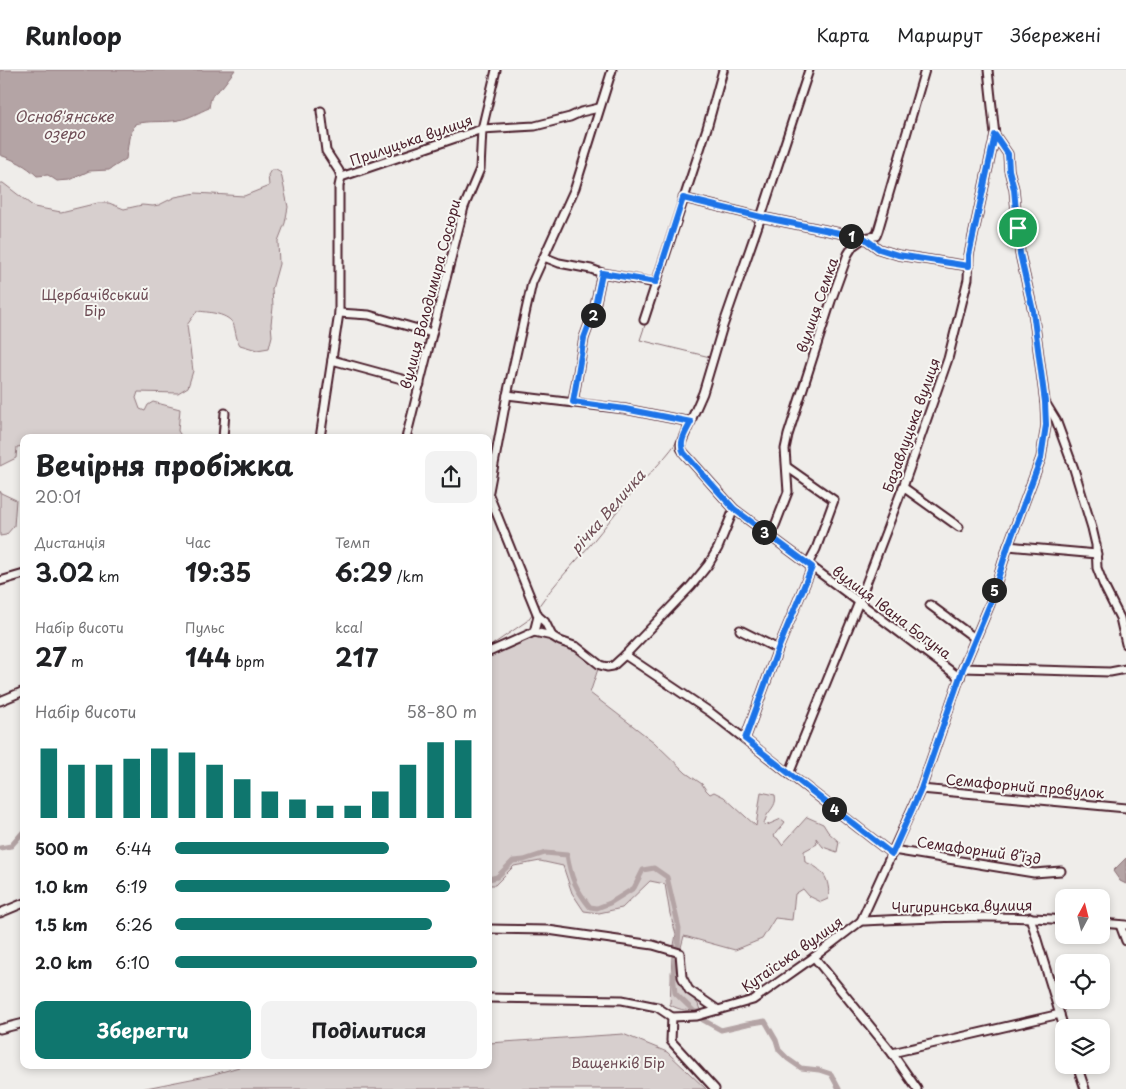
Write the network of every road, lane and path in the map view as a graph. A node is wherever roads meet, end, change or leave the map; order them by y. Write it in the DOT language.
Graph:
graph roads {
  1 [pos="496,70"];
  2 [pos="612,70"];
  3 [pos="723,70"];
  4 [pos="809,70"];
  5 [pos="924,70"];
  6 [pos="988,70"];
  7 [pos="599,108"];
  8 [pos="321,112"];
  9 [pos="482,129"];
  10 [pos="995,135"];
  11 [pos="341,177"];
  12 [pos="683,198"];
  13 [pos="761,217"];
  14 [pos="864,238"];
  15 [pos="544,257"];
  16 [pos="969,266"];
  17 [pos="602,273"];
  18 [pos="656,282"];
  19 [pos="339,313"];
  20 [pos="644,320"];
  21 [pos="432,333"];
  22 [pos="332,360"];
  23 [pos="420,384"];
  24 [pos="507,395"];
  25 [pos="573,402"];
  26 [pos="1045,402"];
  27 [pos="225,413"];
  28 [pos="691,422"];
  29 [pos="223,434"];
  30 [pos="321,434"];
  31 [pos="407,434"];
  32 [pos="787,467"];
  33 [pos="492,477"];
  34 [pos="903,487"];
  35 [pos="492,501"];
  36 [pos="734,509"];
  37 [pos="959,527"];
  38 [pos="771,536"];
  39 [pos="1008,546"];
  40 [pos="1097,554"];
  41 [pos="810,566"];
  42 [pos="20,577"];
  43 [pos="0,581"];
  44 [pos="859,602"];
  45 [pos="930,605"];
  46 [pos="538,616"];
  47 [pos="740,630"];
  48 [pos="534,632"];
  49 [pos="552,636"];
  50 [pos="976,638"];
  51 [pos="1126,644"];
  52 [pos="778,649"];
  53 [pos="492,651"];
  54 [pos="625,656"];
  55 [pos="963,668"];
  56 [pos="1126,669"];
  57 [pos="960,678"];
  58 [pos="20,694"];
  59 [pos="0,701"];
  60 [pos="745,739"];
  61 [pos="789,774"];
  62 [pos="921,789"];
  63 [pos="1126,808"];
  64 [pos="892,852"];
  65 [pos="1061,871"];
  66 [pos="20,905"];
  67 [pos="0,913"];
  68 [pos="1030,917"];
  69 [pos="1055,919"];
  70 [pos="861,921"];
  71 [pos="1110,924"];
  72 [pos="1123,925"];
  73 [pos="492,929"];
  74 [pos="1126,941"];
  75 [pos="814,957"];
  76 [pos="492,998"];
  77 [pos="718,1010"];
  78 [pos="1060,1014"];
  79 [pos="672,1017"];
  80 [pos="1061,1019"];
  81 [pos="20,1024"];
  82 [pos="0,1029"];
  83 [pos="892,1053"];
  84 [pos="1080,1074"];
  85 [pos="715,1089"];
  86 [pos="917,1089"];
  87 [pos="1085,1089"];
  1 -- 9 [label="street, вулиця Володимира Сосюри"];
  2 -- 7 [label="street"];
  3 -- 12 [label="street"];
  4 -- 13 [label="street"];
  5 -- 14 [label="street, вулиця Семка"];
  6 -- 10 [label="street, Базавлуцька вулиця"];
  7 -- 9 [label="street, Прилуцька вулиця"];
  7 -- 15 [label="street"];
  8 -- 11 [label="street"];
  9 -- 11 [label="street, Прилуцька вулиця"];
  9 -- 21 [label="street, вулиця Володимира Сосюри"];
  10 -- 16 [label="street, Базавлуцька вулиця"];
  10 -- 26 [label="street, Кутаїська вулиця"];
  11 -- 19 [label="street, Прилуцька вулиця"];
  12 -- 13 [label="street"];
  12 -- 18 [label="street"];
  13 -- 14 [label="street"];
  13 -- 28 [label="street"];
  14 -- 16 [label="street"];
  14 -- 32 [label="street, вулиця Семка"];
  15 -- 17 [label="street"];
  15 -- 24 [label="street"];
  16 -- 34 [label="street, Базавлуцька вулиця"];
  17 -- 18 [label="street"];
  17 -- 25 [label="street"];
  18 -- 20 [label="street"];
  19 -- 21 [label="street"];
  19 -- 22 [label="street, Прилуцька вулиця"];
  21 -- 23 [label="street, вулиця Володимира Сосюри"];
  22 -- 23 [label="street"];
  22 -- 30 [label="street, Прилуцька вулиця"];
  23 -- 31 [label="street, вулиця Володимира Сосюри"];
  24 -- 25 [label="street"];
  24 -- 33 [label="street"];
  25 -- 28 [label="street"];
  26 -- 39 [label="street, Кутаїська вулиця"];
  26 -- 40 [label="street"];
  27 -- 29 [label="street"];
  28 -- 36 [label="street, вулиця Івана Богуна"];
  32 -- 38 [label="street, вулиця Семка"];
  32 -- 41 [label="street"];
  34 -- 37 [label="street"];
  34 -- 44 [label="street, Базавлуцька вулиця"];
  35 -- 46 [label="street"];
  36 -- 38 [label="street, вулиця Івана Богуна"];
  36 -- 54 [label="street"];
  38 -- 41 [label="street, вулиця Івана Богуна"];
  39 -- 40 [label="street"];
  39 -- 50 [label="street, Кутаїська вулиця"];
  40 -- 51 [label="street"];
  41 -- 44 [label="street, вулиця Івана Богуна"];
  41 -- 52 [label="street"];
  42 -- 43 [label="street"];
  44 -- 57 [label="street, вулиця Івана Богуна"];
  44 -- 61 [label="street, Базавлуцька вулиця"];
  45 -- 50 [label="street"];
  46 -- 48 [label="street"];
  46 -- 49 [label="street"];
  47 -- 52 [label="street"];
  48 -- 49 [label="street"];
  48 -- 53 [label="street"];
  49 -- 54 [label="street"];
  50 -- 55 [label="street, Кутаїська вулиця"];
  52 -- 60 [label="street"];
  54 -- 60 [label="street"];
  55 -- 56 [label="street, вулиця Івана Богуна"];
  55 -- 57 [label="street, Кутаїська вулиця"];
  57 -- 62 [label="street, Кутаїська вулиця"];
  58 -- 59 [label="street"];
  60 -- 61 [label="street"];
  61 -- 64 [label="street"];
  62 -- 63 [label="street, Семафорний провулок"];
  62 -- 64 [label="street, Кутаїська вулиця"];
  64 -- 65 [label="street, Семафорний в’їзд"];
  64 -- 70 [label="street, Кутаїська вулиця"];
  66 -- 67 [label="street"];
  68 -- 69 [label="street, Чигиринська вулиця"];
  68 -- 70 [label="street, Чигиринська вулиця"];
  68 -- 78 [label="street"];
  70 -- 75 [label="street, Кутаїська вулиця"];
  71 -- 72 [label="street"];
  72 -- 74 [label="street"];
  73 -- 77 [label="street"];
  75 -- 77 [label="street, Кутаїська вулиця"];
  75 -- 83 [label="street"];
  76 -- 79 [label="street, Кутаїська вулиця"];
  77 -- 79 [label="street, Кутаїська вулиця"];
  78 -- 80 [label="street"];
  78 -- 83 [label="street"];
  79 -- 85 [label="street"];
  81 -- 82 [label="street"];
  83 -- 86 [label="street"];
  84 -- 87 [label="street"];
}
